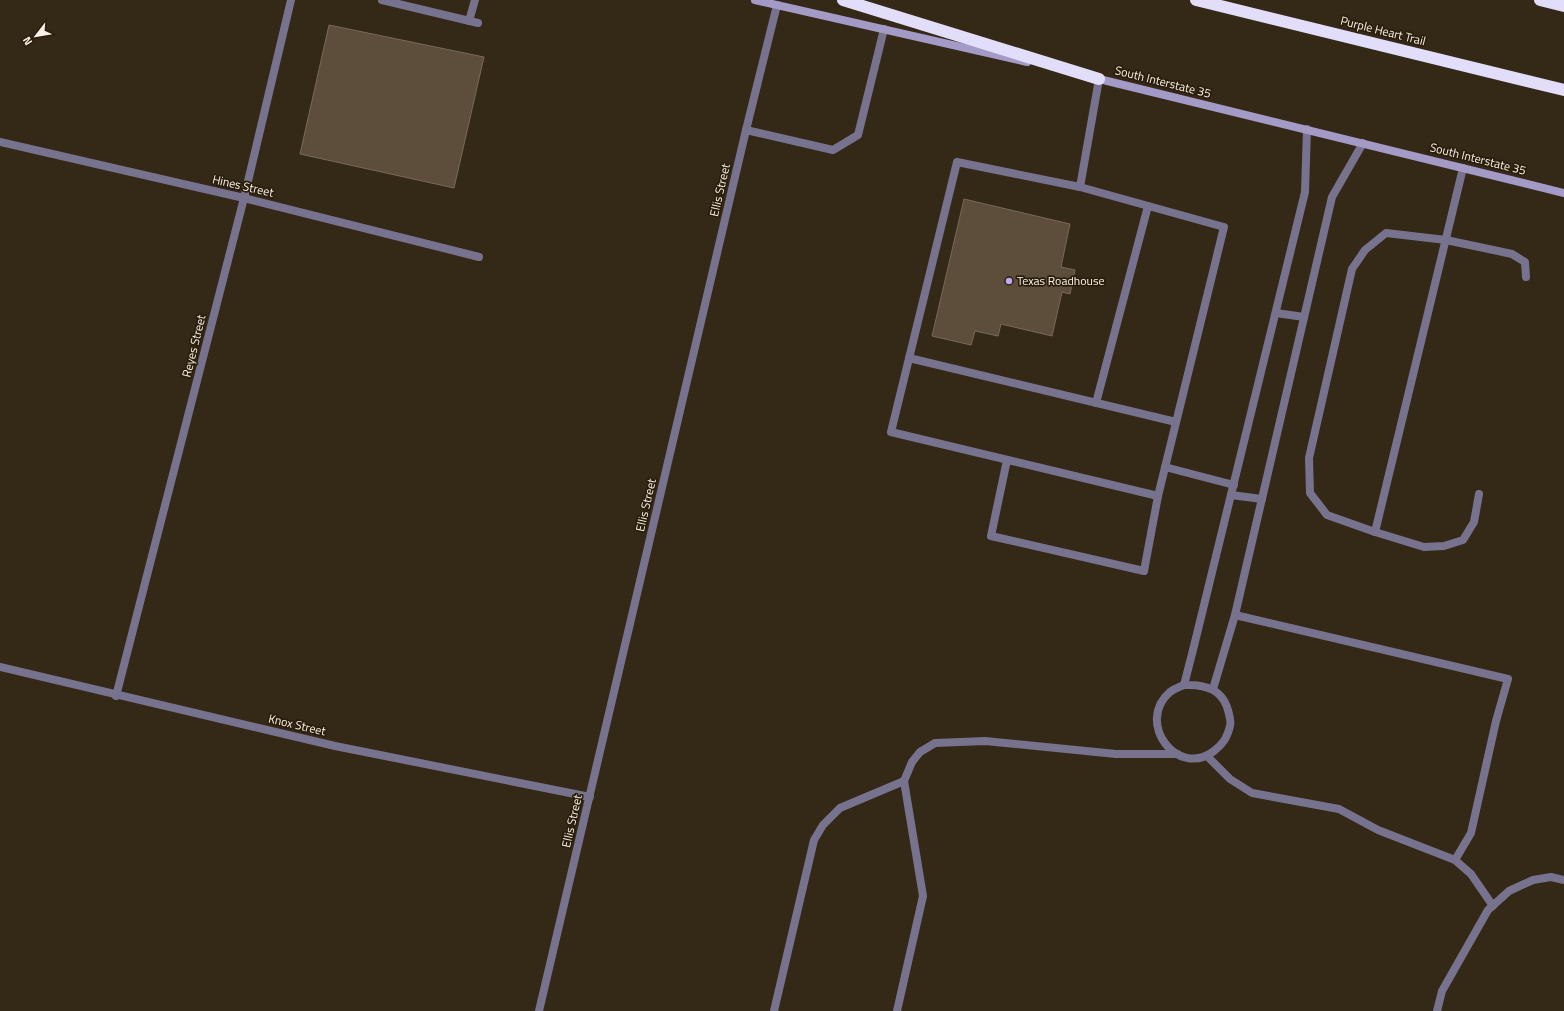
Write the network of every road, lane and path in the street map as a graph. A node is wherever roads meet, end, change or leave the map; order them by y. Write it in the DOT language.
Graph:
graph roads {
  1 [pos="291,0"];
  2 [pos="382,0"];
  3 [pos="475,0"];
  4 [pos="755,0"];
  5 [pos="843,0"];
  6 [pos="1196,0"];
  7 [pos="1540,0"];
  8 [pos="777,5"];
  9 [pos="1564,6"];
  10 [pos="469,21"];
  11 [pos="478,23"];
  12 [pos="884,29"];
  13 [pos="1099,79"];
  14 [pos="1564,90"];
  15 [pos="1307,129"];
  16 [pos="746,130"];
  17 [pos="0,142"];
  18 [pos="1363,143"];
  19 [pos="1463,168"];
  20 [pos="1080,187"];
  21 [pos="1564,193"];
  22 [pos="244,198"];
  23 [pos="1148,206"];
  24 [pos="1446,240"];
  25 [pos="479,257"];
  26 [pos="1526,277"];
  27 [pos="1276,313"];
  28 [pos="1304,317"];
  29 [pos="909,358"];
  30 [pos="1096,403"];
  31 [pos="1176,422"];
  32 [pos="1007,460"];
  33 [pos="1165,467"];
  34 [pos="1234,485"];
  35 [pos="1479,494"];
  36 [pos="1231,495"];
  37 [pos="1158,496"];
  38 [pos="1262,499"];
  39 [pos="1375,532"];
  40 [pos="1235,615"];
  41 [pos="0,668"];
  42 [pos="1184,685"];
  43 [pos="1213,689"];
  44 [pos="116,696"];
  45 [pos="1177,754"];
  46 [pos="1207,756"];
  47 [pos="904,781"];
  48 [pos="590,797"];
  49 [pos="1454,860"];
  50 [pos="1564,880"];
  51 [pos="1493,906"];
  52 [pos="539,1011"];
  53 [pos="774,1011"];
  54 [pos="897,1011"];
  55 [pos="1437,1011"];
  1 -- 22 [label="street, Reyes Street"];
  2 -- 10 [label="street"];
  3 -- 10 [label="street"];
  4 -- 8 [label="main road, South Interstate 35"];
  5 -- 13 [label="highway"];
  6 -- 14 [label="highway, Purple Heart Trail"];
  7 -- 9 [label="highway"];
  8 -- 12 [label="main road, South Interstate 35"];
  8 -- 16 [label="street, Ellis Street"];
  10 -- 11 [label="street"];
  12 -- 13 [label="main road, South Interstate 35"];
  12 -- 16 [label="street"];
  13 -- 15 [label="main road, South Interstate 35"];
  13 -- 20 [label="street"];
  15 -- 18 [label="main road, South Interstate 35"];
  15 -- 27 [label="street"];
  16 -- 48 [label="street, Ellis Street"];
  17 -- 22 [label="street, Hines Street"];
  18 -- 19 [label="main road, South Interstate 35"];
  18 -- 28 [label="street"];
  19 -- 21 [label="main road, South Interstate 35"];
  19 -- 24 [label="street"];
  20 -- 23 [label="street"];
  20 -- 29 [label="street"];
  22 -- 25 [label="street, Hines Street"];
  22 -- 44 [label="street, Reyes Street"];
  23 -- 30 [label="street"];
  23 -- 31 [label="street"];
  24 -- 26 [label="street"];
  24 -- 39 [label="street"];
  24 -- 39 [label="street"];
  27 -- 28 [label="street"];
  27 -- 34 [label="street"];
  28 -- 38 [label="street"];
  29 -- 30 [label="street"];
  29 -- 32 [label="street"];
  30 -- 31 [label="street"];
  31 -- 33 [label="street"];
  32 -- 37 [label="street"];
  32 -- 37 [label="street"];
  33 -- 34 [label="street"];
  33 -- 37 [label="street"];
  34 -- 36 [label="street"];
  35 -- 39 [label="street"];
  36 -- 38 [label="street"];
  36 -- 42 [label="street"];
  38 -- 40 [label="street"];
  40 -- 43 [label="street"];
  40 -- 49 [label="street"];
  41 -- 44 [label="street, Knox Street"];
  42 -- 43 [label="street"];
  42 -- 45 [label="street"];
  43 -- 46 [label="street"];
  44 -- 48 [label="street, Knox Street"];
  45 -- 46 [label="street"];
  45 -- 47 [label="street"];
  46 -- 49 [label="street"];
  47 -- 53 [label="street"];
  47 -- 54 [label="street"];
  48 -- 52 [label="street, Ellis Street"];
  49 -- 51 [label="street"];
  50 -- 51 [label="street"];
  51 -- 55 [label="street"];
}
